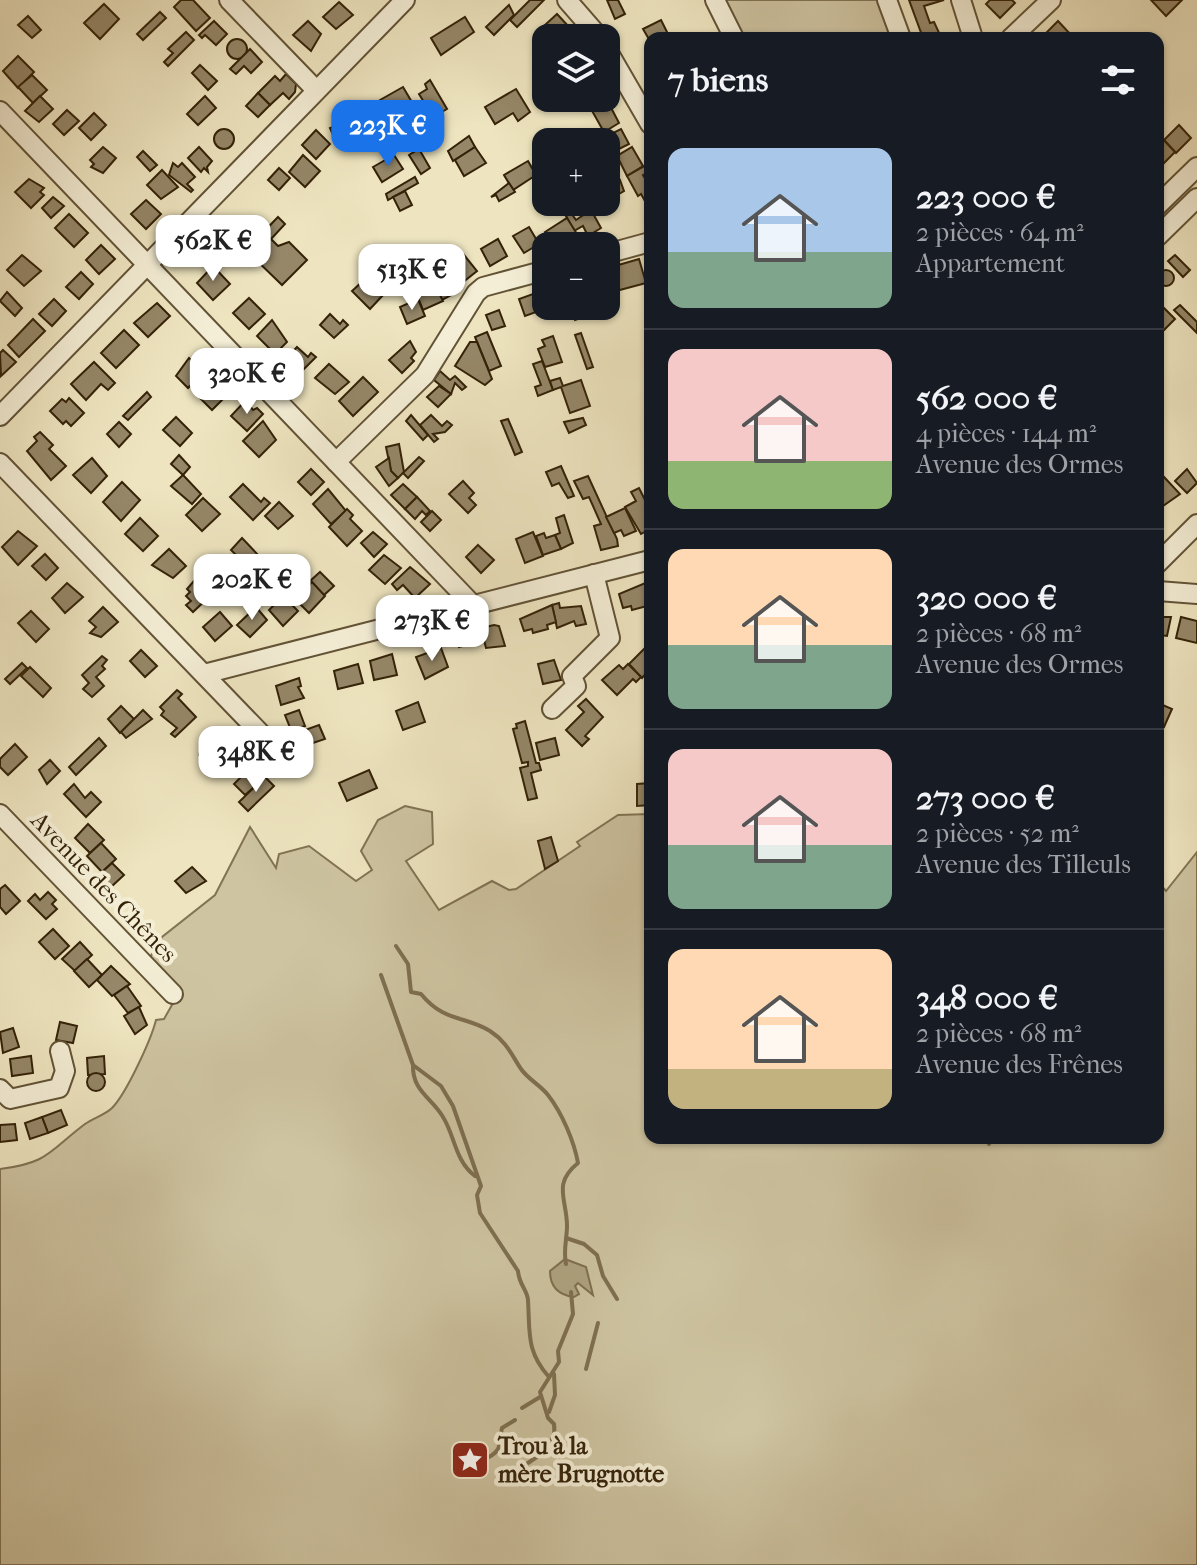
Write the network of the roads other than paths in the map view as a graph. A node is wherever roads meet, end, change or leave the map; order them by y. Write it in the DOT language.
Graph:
graph roads {
  1 [pos="229,0"];
  2 [pos="405,0"];
  3 [pos="567,0"];
  4 [pos="715,0"];
  5 [pos="887,0"];
  6 [pos="961,0"];
  7 [pos="1051,0"];
  8 [pos="588,24"];
  9 [pos="731,32"];
  10 [pos="899,32"];
  11 [pos="971,32"];
  12 [pos="1017,32"];
  13 [pos="620,72"];
  14 [pos="316,90"];
  15 [pos="0,111"];
  16 [pos="644,114"];
  17 [pos="1197,167"];
  18 [pos="1197,198"];
  19 [pos="1164,199"];
  20 [pos="1164,230"];
  21 [pos="644,244"];
  22 [pos="620,250"];
  23 [pos="149,265"];
  24 [pos="532,274"];
  25 [pos="0,416"];
  26 [pos="336,462"];
  27 [pos="0,463"];
  28 [pos="1197,524"];
  29 [pos="1164,557"];
  30 [pos="644,562"];
  31 [pos="594,574"];
  32 [pos="1164,591"];
  33 [pos="1197,594"];
  34 [pos="472,604"];
  35 [pos="204,674"];
  36 [pos="552,709"];
  37 [pos="292,766"];
  38 [pos="0,814"];
  39 [pos="173,994"];
  40 [pos="60,1051"];
  41 [pos="0,1089"];
  1 -- 14 [label="street"];
  2 -- 14 [label="street"];
  3 -- 8 [label="street"];
  4 -- 9 [label="street"];
  5 -- 10 [label="street"];
  6 -- 11 [label="street"];
  7 -- 12 [label="street"];
  13 -- 16 [label="street"];
  14 -- 23 [label="street"];
  15 -- 23 [label="street"];
  17 -- 19 [label="street"];
  18 -- 20 [label="street"];
  21 -- 22 [label="street"];
  23 -- 25 [label="street"];
  23 -- 26 [label="street"];
  24 -- 26 [label="street"];
  26 -- 34 [label="street"];
  27 -- 35 [label="street"];
  28 -- 29 [label="street"];
  30 -- 31 [label="street"];
  31 -- 34 [label="street"];
  31 -- 36 [label="street"];
  32 -- 33 [label="street"];
  34 -- 35 [label="street"];
  35 -- 37 [label="street"];
  38 -- 39 [label="street, Avenue des Chênes"];
  40 -- 41 [label="street"];
}
